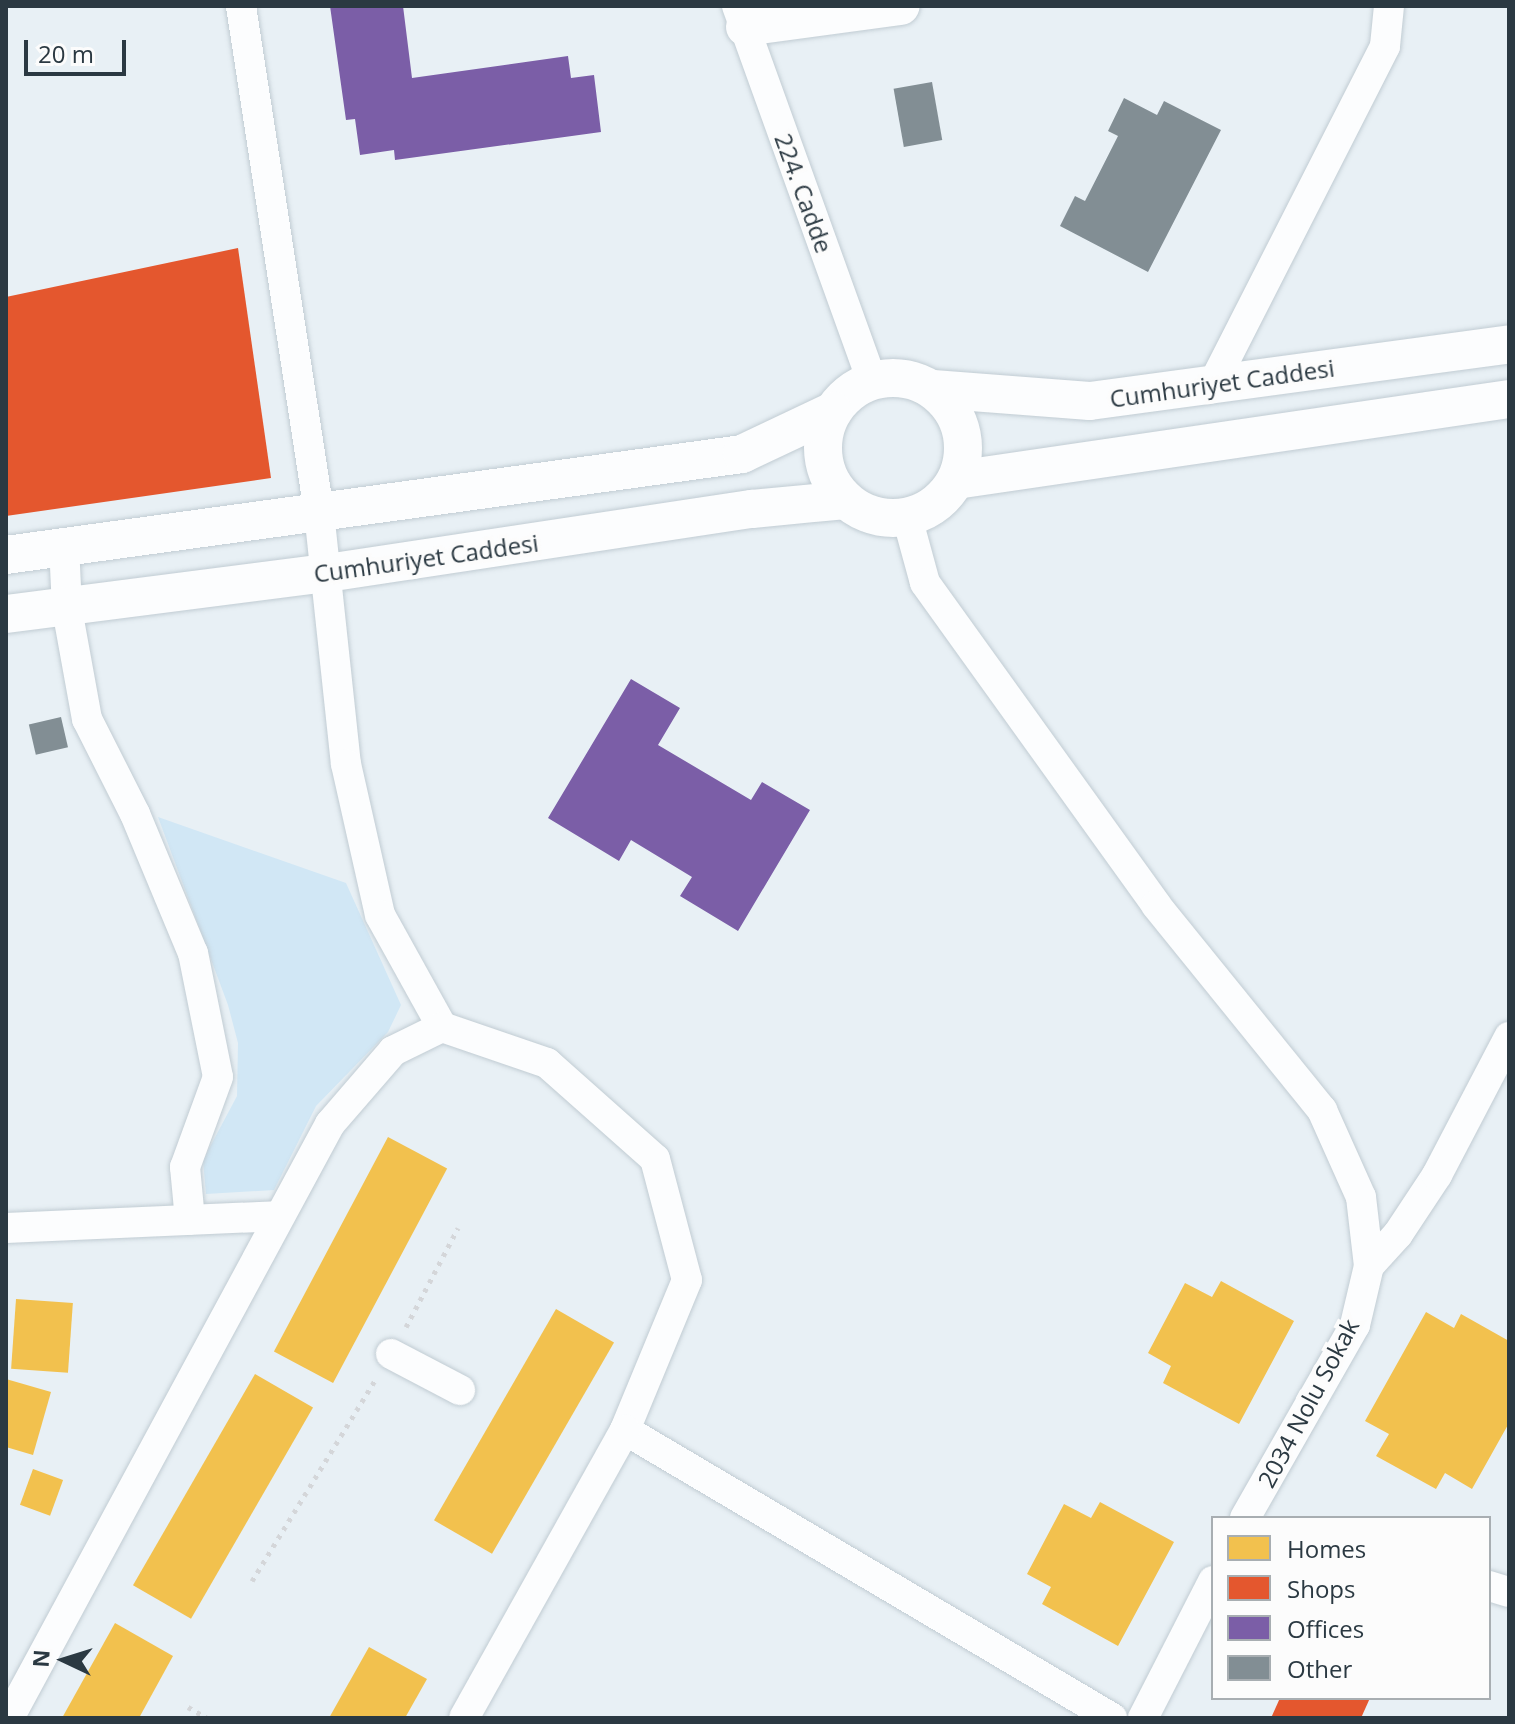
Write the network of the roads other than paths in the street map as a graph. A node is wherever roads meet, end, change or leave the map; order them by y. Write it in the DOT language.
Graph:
graph roads {
  1 [pos="241,6"];
  2 [pos="901,6"];
  3 [pos="1389,6"];
  4 [pos="741,17"];
  5 [pos="1509,344"];
  6 [pos="872,380"];
  7 [pos="1212,386"];
  8 [pos="933,389"];
  9 [pos="1509,399"];
  10 [pos="833,411"];
  11 [pos="956,480"];
  12 [pos="846,500"];
  13 [pos="319,512"];
  14 [pos="907,517"];
  15 [pos="64,545"];
  16 [pos="6,555"];
  17 [pos="327,573"];
  18 [pos="67,609"];
  19 [pos="6,614"];
  20 [pos="442,1027"];
  21 [pos="1509,1037"];
  22 [pos="277,1216"];
  23 [pos="190,1220"];
  24 [pos="6,1228"];
  25 [pos="1369,1266"];
  26 [pos="391,1354"];
  27 [pos="460,1390"];
  28 [pos="625,1430"];
  29 [pos="1248,1516"];
  30 [pos="1211,1585"];
  31 [pos="9,1718"];
  32 [pos="464,1718"];
  33 [pos="1112,1718"];
  34 [pos="1143,1718"];
  1 -- 13 [label="street"];
  2 -- 4 [label="street"];
  3 -- 7 [label="street"];
  4 -- 6 [label="street, 224. Cadde"];
  5 -- 7 [label="street, Cumhuriyet Caddesi"];
  6 -- 8 [label="street"];
  6 -- 10 [label="street"];
  7 -- 8 [label="street, Cumhuriyet Caddesi"];
  8 -- 11 [label="street"];
  9 -- 11 [label="street"];
  10 -- 12 [label="street"];
  10 -- 13 [label="street"];
  11 -- 14 [label="street"];
  12 -- 14 [label="street"];
  12 -- 17 [label="street, Cumhuriyet Caddesi"];
  13 -- 15 [label="street"];
  13 -- 17 [label="street"];
  14 -- 25 [label="street"];
  15 -- 16 [label="street"];
  15 -- 18 [label="street"];
  17 -- 18 [label="street, Cumhuriyet Caddesi"];
  17 -- 20 [label="street"];
  18 -- 19 [label="street, Cumhuriyet Caddesi"];
  18 -- 23 [label="street"];
  20 -- 22 [label="street"];
  20 -- 28 [label="street"];
  21 -- 25 [label="street, 2034 Nolu Sokak"];
  22 -- 23 [label="street"];
  22 -- 31 [label="street"];
  23 -- 24 [label="street"];
  25 -- 29 [label="street, 2034 Nolu Sokak"];
  26 -- 27 [label="street"];
  28 -- 32 [label="street"];
  28 -- 33 [label="street"];
  30 -- 34 [label="street"];
}
